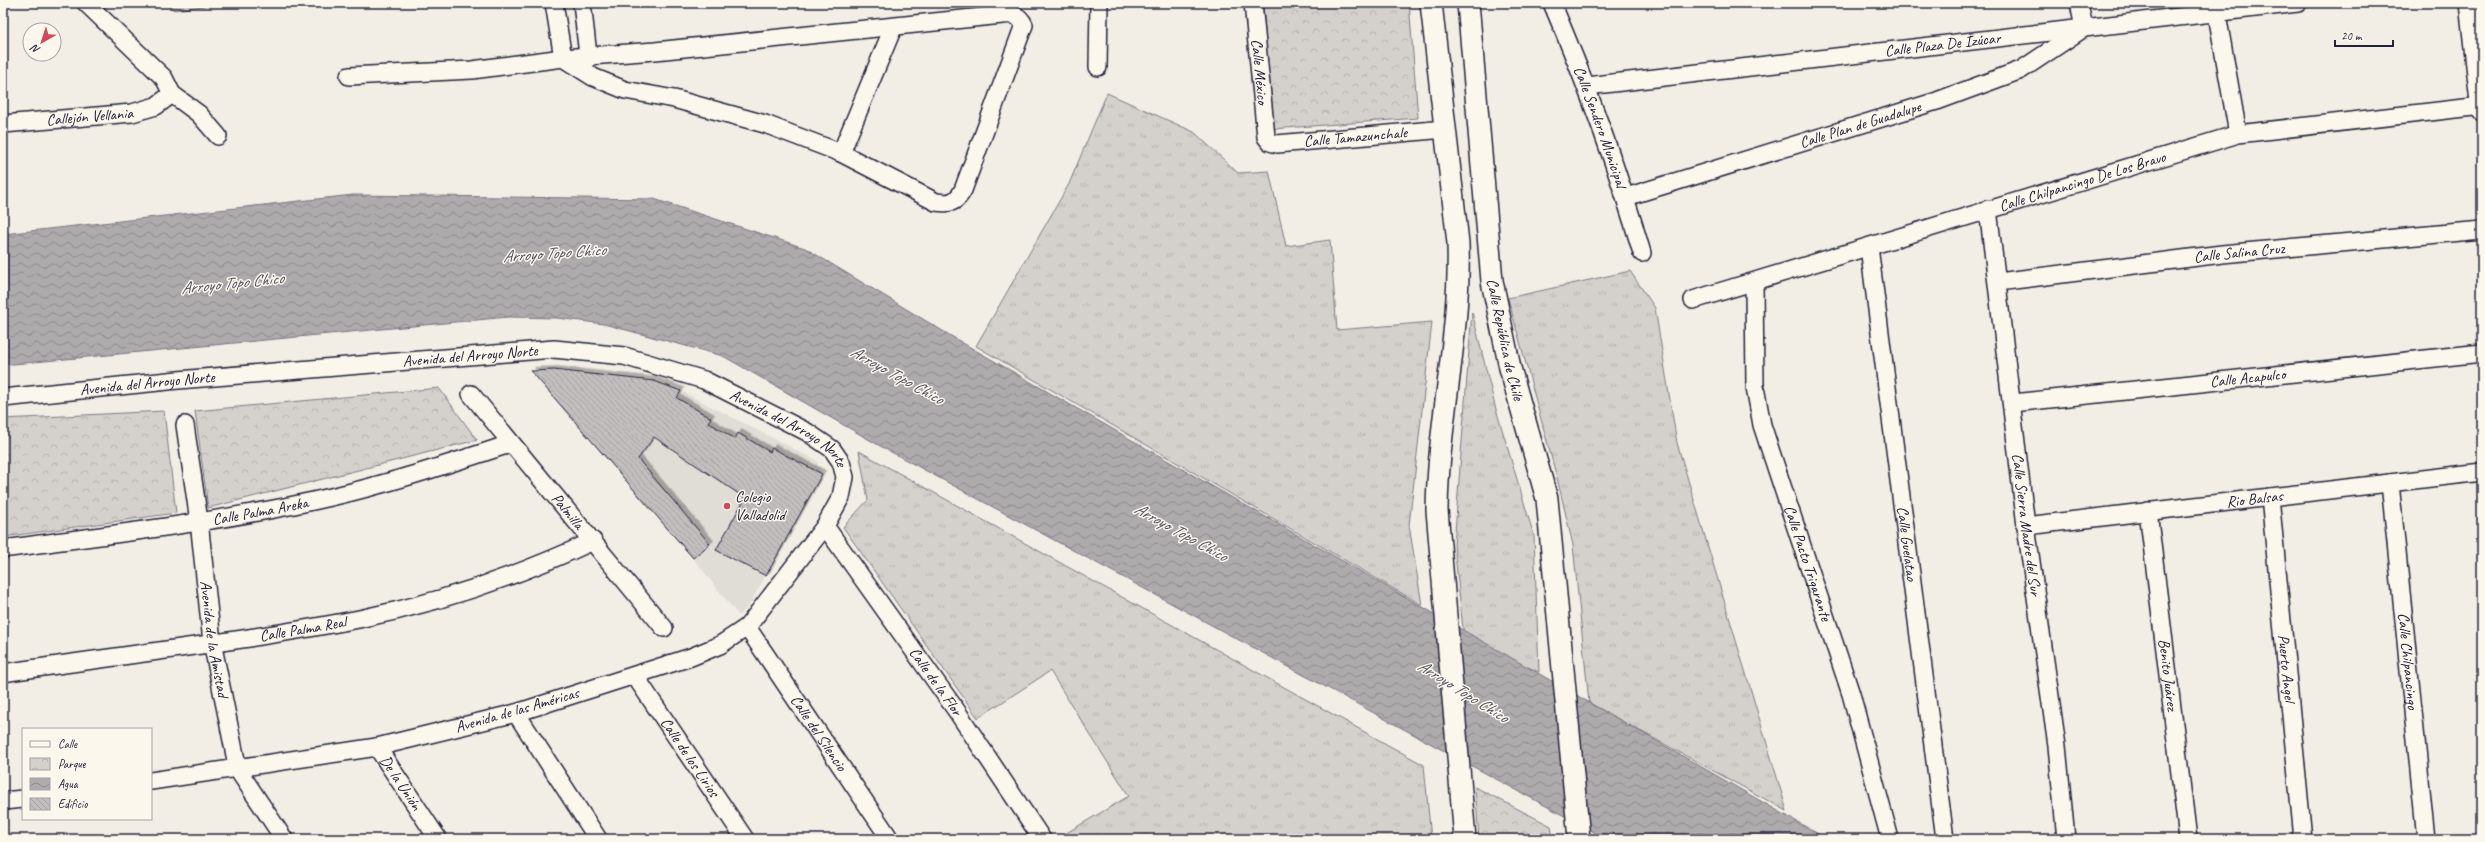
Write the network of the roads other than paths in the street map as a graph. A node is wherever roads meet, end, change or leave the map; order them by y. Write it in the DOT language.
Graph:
graph roads {
  1 [pos="86,3"];
  2 [pos="554,3"];
  3 [pos="582,3"];
  4 [pos="1099,3"];
  5 [pos="1253,3"];
  6 [pos="1431,3"];
  7 [pos="1468,3"];
  8 [pos="1552,3"];
  9 [pos="2079,3"];
  10 [pos="2298,3"];
  11 [pos="2470,3"];
  12 [pos="2216,8"];
  13 [pos="893,28"];
  14 [pos="2084,28"];
  15 [pos="563,58"];
  16 [pos="585,63"];
  17 [pos="1098,67"];
  18 [pos="349,76"];
  19 [pos="1587,86"];
  20 [pos="172,94"];
  21 [pos="2482,106"];
  22 [pos="2482,110"];
  23 [pos="3,124"];
  24 [pos="1444,129"];
  25 [pos="2238,134"];
  26 [pos="218,136"];
  27 [pos="1268,141"];
  28 [pos="840,153"];
  29 [pos="1626,196"];
  30 [pos="1988,209"];
  31 [pos="2482,230"];
  32 [pos="1869,247"];
  33 [pos="1642,253"];
  34 [pos="1754,282"];
  35 [pos="1998,282"];
  36 [pos="1693,300"];
  37 [pos="2482,353"];
  38 [pos="472,394"];
  39 [pos="3,398"];
  40 [pos="2013,403"];
  41 [pos="185,425"];
  42 [pos="510,444"];
  43 [pos="2482,472"];
  44 [pos="2390,483"];
  45 [pos="2270,497"];
  46 [pos="2148,511"];
  47 [pos="199,521"];
  48 [pos="825,526"];
  49 [pos="2026,526"];
  50 [pos="593,541"];
  51 [pos="3,549"];
  52 [pos="747,627"];
  53 [pos="664,628"];
  54 [pos="212,642"];
  55 [pos="3,673"];
  56 [pos="635,676"];
  57 [pos="516,714"];
  58 [pos="377,747"];
  59 [pos="238,770"];
  60 [pos="152,782"];
  61 [pos="22,799"];
  62 [pos="3,801"];
  63 [pos="284,839"];
  64 [pos="438,839"];
  65 [pos="598,839"];
  66 [pos="745,839"];
  67 [pos="890,839"];
  68 [pos="1042,839"];
  69 [pos="1465,839"];
  70 [pos="1579,839"];
  71 [pos="1890,839"];
  72 [pos="1945,839"];
  73 [pos="2066,839"];
  74 [pos="2188,839"];
  75 [pos="2303,839"];
  76 [pos="2426,839"];
  1 -- 20 [label="street"];
  2 -- 15 [label="street"];
  3 -- 16 [label="street"];
  4 -- 17 [label="street"];
  5 -- 27 [label="street, Calle México"];
  6 -- 24 [label="street"];
  7 -- 70 [label="street, Calle República de Chile"];
  8 -- 19 [label="street, Calle Sendero Municipal"];
  9 -- 14 [label="street"];
  10 -- 12 [label="street, Calle Plaza De Izúcar"];
  11 -- 21 [label="street"];
  12 -- 14 [label="street, Calle Plaza De Izúcar"];
  12 -- 25 [label="street"];
  13 -- 16 [label="street"];
  13 -- 28 [label="street"];
  13 -- 28 [label="street"];
  14 -- 19 [label="street, Calle Plaza De Izúcar"];
  14 -- 29 [label="street, Calle Plan de Guadalupe"];
  15 -- 16 [label="street"];
  15 -- 18 [label="street"];
  16 -- 28 [label="street"];
  19 -- 29 [label="street, Calle Sendero Municipal"];
  20 -- 23 [label="street, Callejón Vellania"];
  20 -- 26 [label="street"];
  21 -- 22 [label="street"];
  21 -- 25 [label="street, Calle Chilpancingo De Los Bravo"];
  24 -- 27 [label="street, Calle Tamazunchale"];
  24 -- 69 [label="street"];
  25 -- 30 [label="street, Calle Chilpancingo De Los Bravo"];
  29 -- 33 [label="street, Calle Sendero Municipal"];
  30 -- 32 [label="street, Calle Chilpancingo De Los Bravo"];
  30 -- 35 [label="street, Calle Sierra Madre del Sur"];
  31 -- 35 [label="street, Calle Salina Cruz"];
  32 -- 34 [label="street, Calle Chilpancingo De Los Bravo"];
  32 -- 72 [label="street, Calle Guelatao"];
  34 -- 36 [label="street, Calle Chilpancingo De Los Bravo"];
  34 -- 71 [label="street, Calle Pacto Trigarante"];
  35 -- 40 [label="street, Calle Sierra Madre del Sur"];
  37 -- 40 [label="street, Calle Acapulco"];
  38 -- 42 [label="street, Palmilla"];
  39 -- 48 [label="street, Avenida del Arroyo Norte"];
  40 -- 49 [label="street, Calle Sierra Madre del Sur"];
  41 -- 47 [label="street, Avenida de la Amistad"];
  42 -- 47 [label="street, Calle Palma Areka"];
  42 -- 50 [label="street, Palmilla"];
  43 -- 44 [label="street, Rio Balsas"];
  44 -- 45 [label="street, Rio Balsas"];
  44 -- 76 [label="street, Calle Chilpancingo"];
  45 -- 46 [label="street, Rio Balsas"];
  45 -- 75 [label="street, Puerto Angel"];
  46 -- 49 [label="street, Rio Balsas"];
  46 -- 74 [label="street, Benito Juárez"];
  47 -- 51 [label="street, Calle Palma Areka"];
  47 -- 54 [label="street, Avenida de la Amistad"];
  48 -- 52 [label="street, Avenida de las Américas"];
  48 -- 68 [label="street, Calle de la Flor"];
  49 -- 73 [label="street, Calle Sierra Madre del Sur"];
  50 -- 53 [label="street, Palmilla"];
  50 -- 54 [label="street, Calle Palma Real"];
  52 -- 56 [label="street, Avenida de las Américas"];
  52 -- 67 [label="street, Calle del Silencio"];
  54 -- 55 [label="street, Calle Palma Real"];
  54 -- 59 [label="street, Avenida de la Amistad"];
  56 -- 57 [label="street, Avenida de las Américas"];
  56 -- 66 [label="street, Calle de los Lirios"];
  57 -- 58 [label="street, Avenida de las Américas"];
  57 -- 65 [label="street"];
  58 -- 59 [label="street, Avenida de las Américas"];
  58 -- 64 [label="street, De la Unión"];
  59 -- 60 [label="street, Avenida de las Américas"];
  59 -- 63 [label="street, Avenida de la Amistad"];
  61 -- 62 [label="street"];
}
